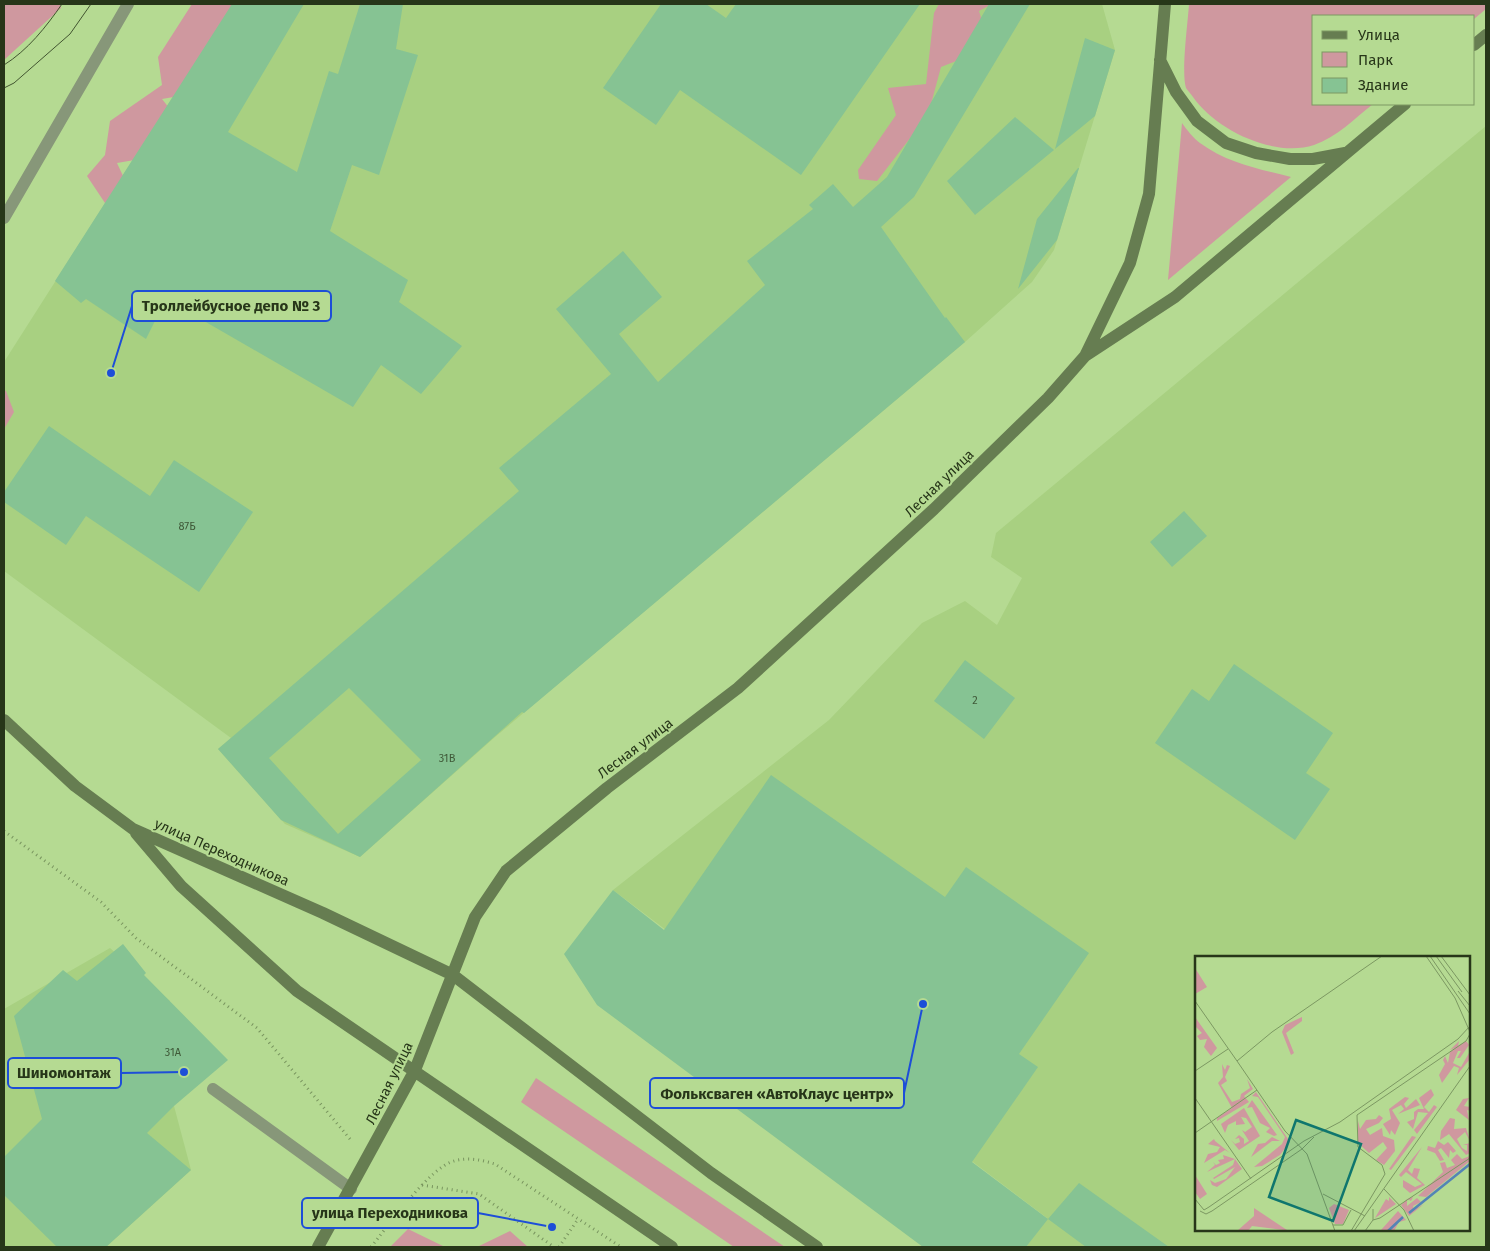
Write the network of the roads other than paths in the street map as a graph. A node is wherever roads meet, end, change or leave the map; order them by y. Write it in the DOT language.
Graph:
graph roads {
  1 [pos="128,4"];
  2 [pos="1165,4"];
  3 [pos="1486,35"];
  4 [pos="1475,45"];
  5 [pos="1159,59"];
  6 [pos="1404,105"];
  7 [pos="1348,152"];
  8 [pos="4,218"];
  9 [pos="1085,356"];
  10 [pos="4,720"];
  11 [pos="133,829"];
  12 [pos="452,975"];
  13 [pos="415,1070"];
  14 [pos="213,1089"];
  15 [pos="351,1189"];
  16 [pos="318,1247"];
  17 [pos="672,1247"];
  18 [pos="817,1247"];
  1 -- 8 [label="lane"];
  2 -- 5 [label="main road"];
  3 -- 4 [label="main road"];
  5 -- 7 [label="main road"];
  5 -- 9 [label="main road"];
  6 -- 7 [label="main road"];
  7 -- 9 [label="main road"];
  9 -- 12 [label="main road, Лесная улица"];
  10 -- 11 [label="main road"];
  11 -- 12 [label="main road, улица Переходникова"];
  11 -- 13 [label="main road, улица Переходникова"];
  12 -- 13 [label="main road, Лесная улица"];
  12 -- 18 [label="main road, улица Переходникова"];
  13 -- 15 [label="main road, Лесная улица"];
  13 -- 17 [label="main road, улица Переходникова"];
  14 -- 15 [label="lane"];
  15 -- 16 [label="main road, Лесная улица"];
}
